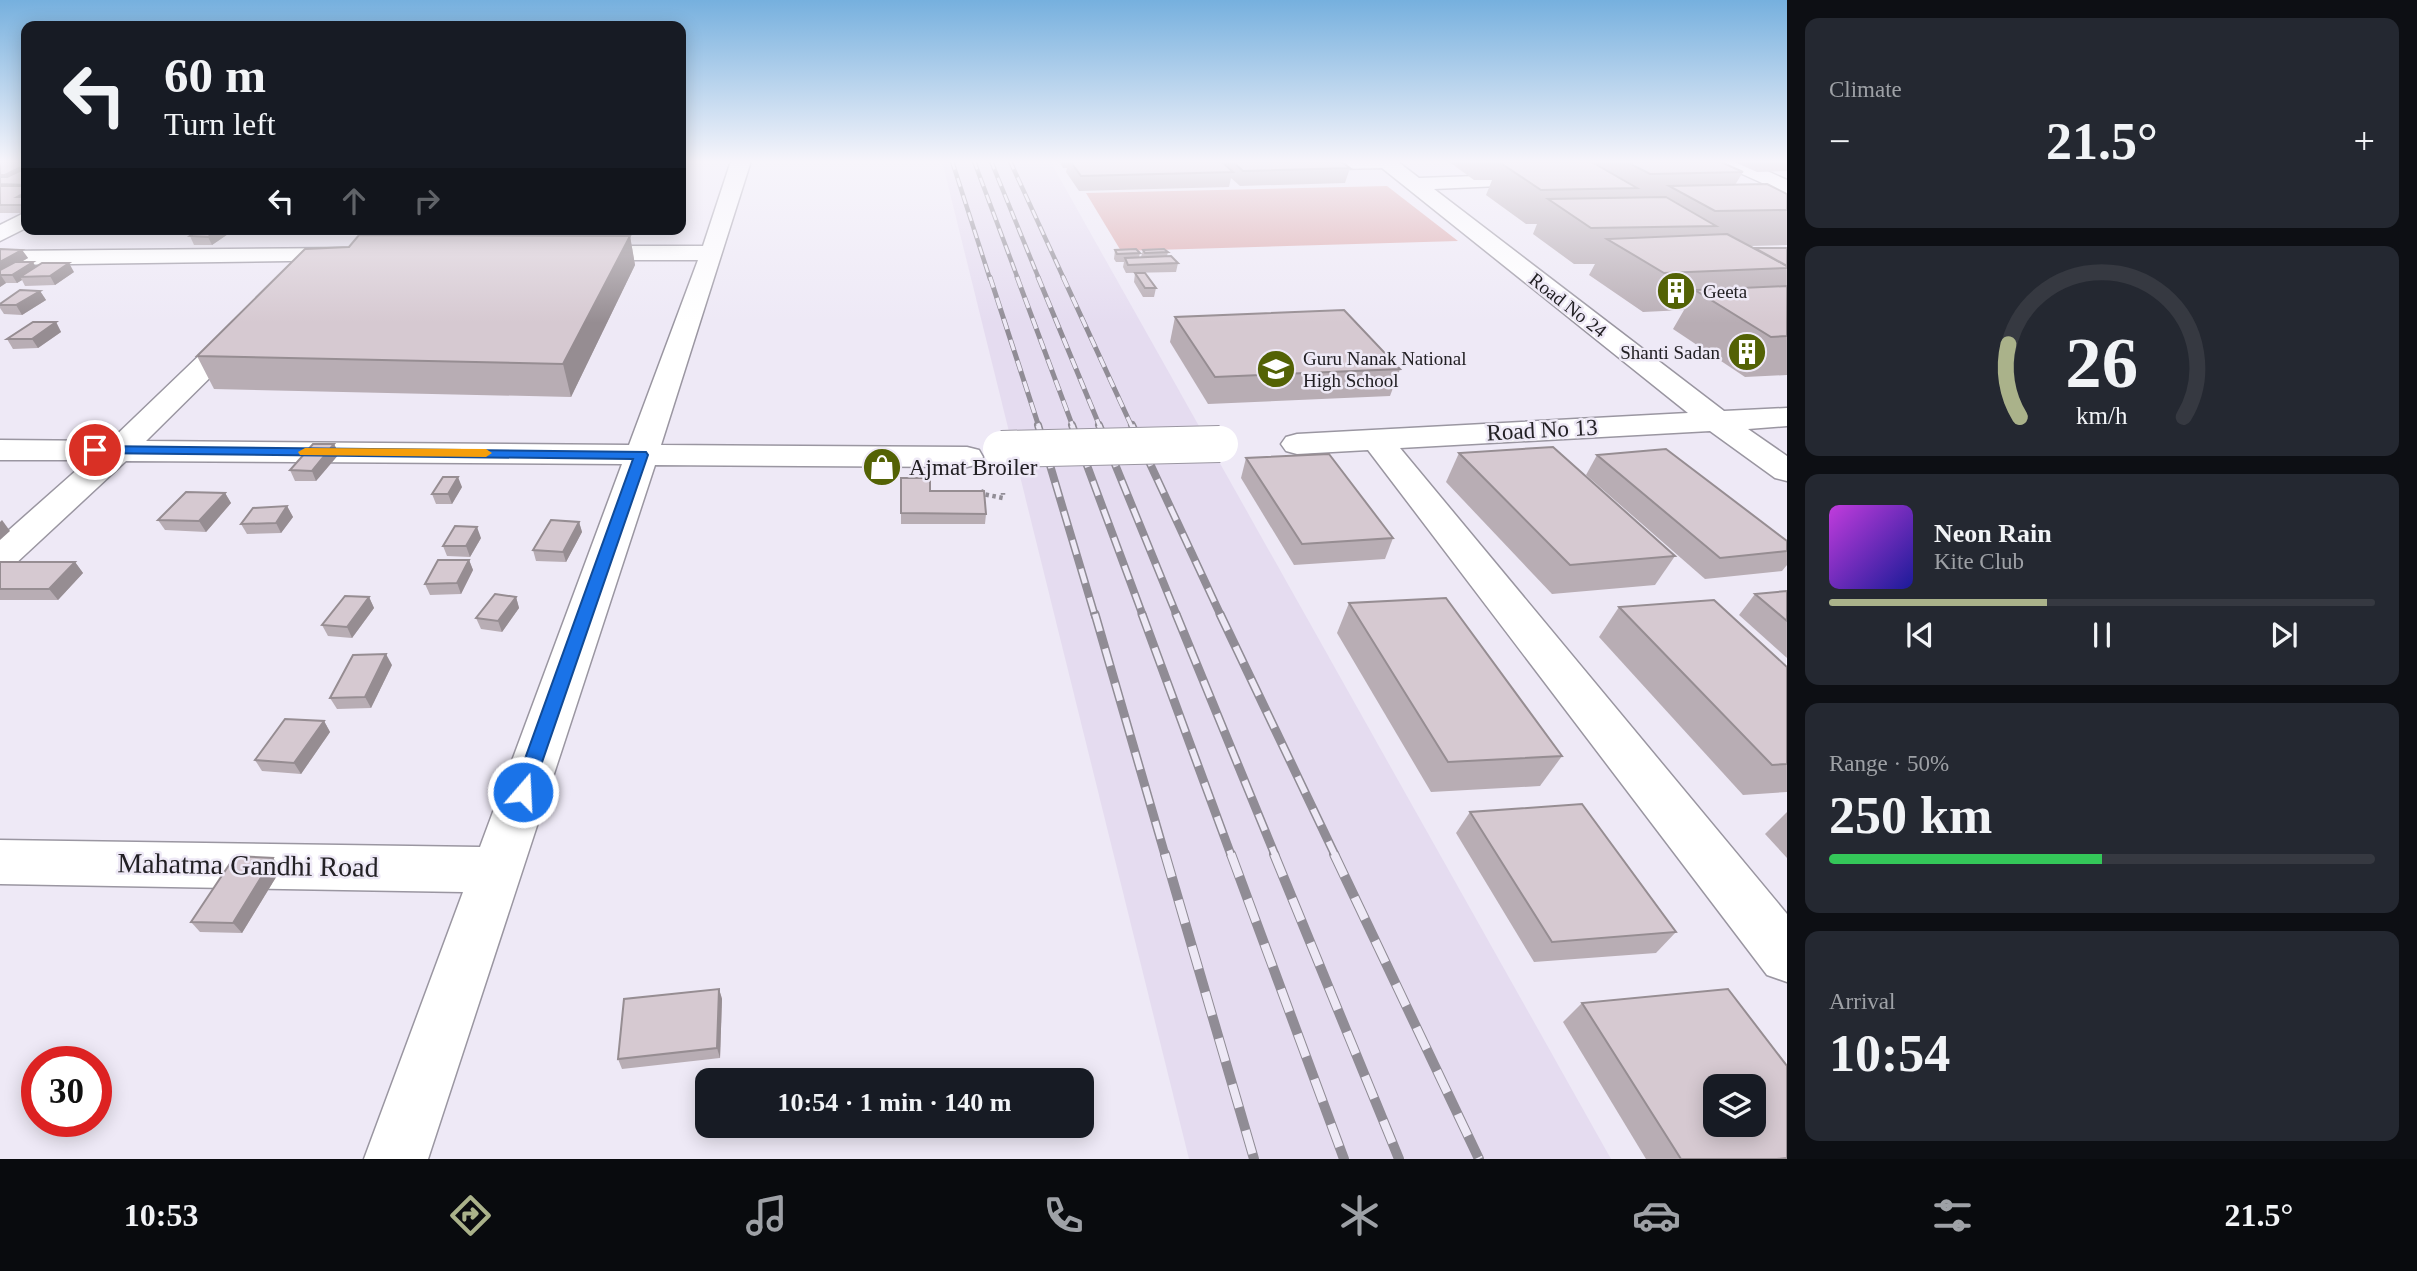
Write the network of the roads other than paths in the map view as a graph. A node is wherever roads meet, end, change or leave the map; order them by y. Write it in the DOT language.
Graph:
graph roads {
  1 [pos="724,215"];
  2 [pos="1454,215"];
  3 [pos="21,222"];
  4 [pos="0,234"];
  5 [pos="342,235"];
  6 [pos="712,253"];
  7 [pos="553,254"];
  8 [pos="374,255"];
  9 [pos="319,256"];
  10 [pos="0,258"];
  11 [pos="289,285"];
  12 [pos="259,314"];
  13 [pos="1787,417"];
  14 [pos="1717,421"];
  15 [pos="1376,439"];
  16 [pos="1220,444"];
  17 [pos="1297,444"];
  18 [pos="1001,449"];
  19 [pos="0,450"];
  20 [pos="118,450"];
  21 [pos="642,455"];
  22 [pos="967,457"];
  23 [pos="1787,471"];
  24 [pos="0,558"];
  25 [pos="0,862"];
  26 [pos="495,870"];
  27 [pos="1787,956"];
  28 [pos="396,1159"];
  1 -- 6 [label="street"];
  2 -- 14 [label="street, Road No 24"];
  3 -- 4 [label="street"];
  5 -- 9 [label="street"];
  6 -- 7 [label="street"];
  6 -- 21 [label="street"];
  8 -- 9 [label="street"];
  9 -- 10 [label="street"];
  9 -- 11 [label="street"];
  12 -- 20 [label="street"];
  13 -- 14 [label="street, Road No 13"];
  14 -- 15 [label="street, Road No 13"];
  14 -- 23 [label="street, Road No 24"];
  15 -- 17 [label="street, Road No 13"];
  15 -- 27 [label="street"];
  16 -- 18 [label="street, bridge"];
  19 -- 20 [label="street"];
  20 -- 21 [label="street"];
  20 -- 24 [label="street"];
  21 -- 22 [label="street"];
  21 -- 26 [label="street"];
  25 -- 26 [label="street, Mahatma Gandhi Road"];
  26 -- 28 [label="street"];
}
